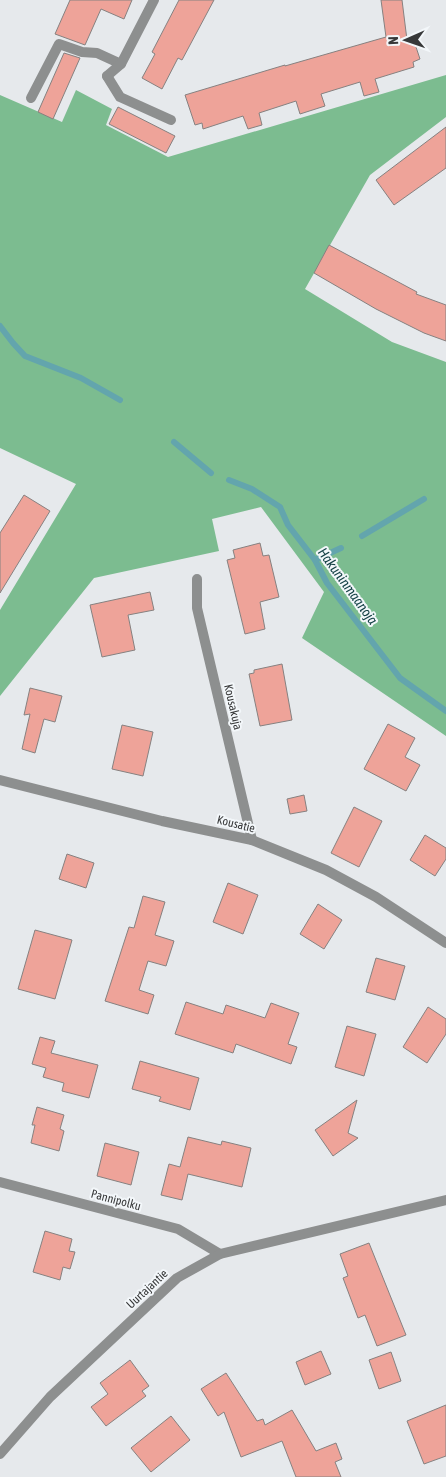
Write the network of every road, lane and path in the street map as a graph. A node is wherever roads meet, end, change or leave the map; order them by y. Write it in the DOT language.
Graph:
graph roads {
  1 [pos="154,0"];
  2 [pos="121,64"];
  3 [pos="31,98"];
  4 [pos="171,120"];
  5 [pos="197,579"];
  6 [pos="0,780"];
  7 [pos="252,840"];
  8 [pos="446,943"];
  9 [pos="0,1182"];
  10 [pos="446,1200"];
  11 [pos="220,1254"];
  12 [pos="0,1454"];
  1 -- 2 [label="street"];
  2 -- 3 [label="street"];
  2 -- 4 [label="street"];
  5 -- 7 [label="street, Kousakuja"];
  6 -- 7 [label="street, Kousatie"];
  7 -- 8 [label="street, Kousatie"];
  9 -- 11 [label="street, Pannipolku"];
  10 -- 11 [label="street, Uurtajantie"];
  11 -- 12 [label="street, Uurtajantie"];
}
